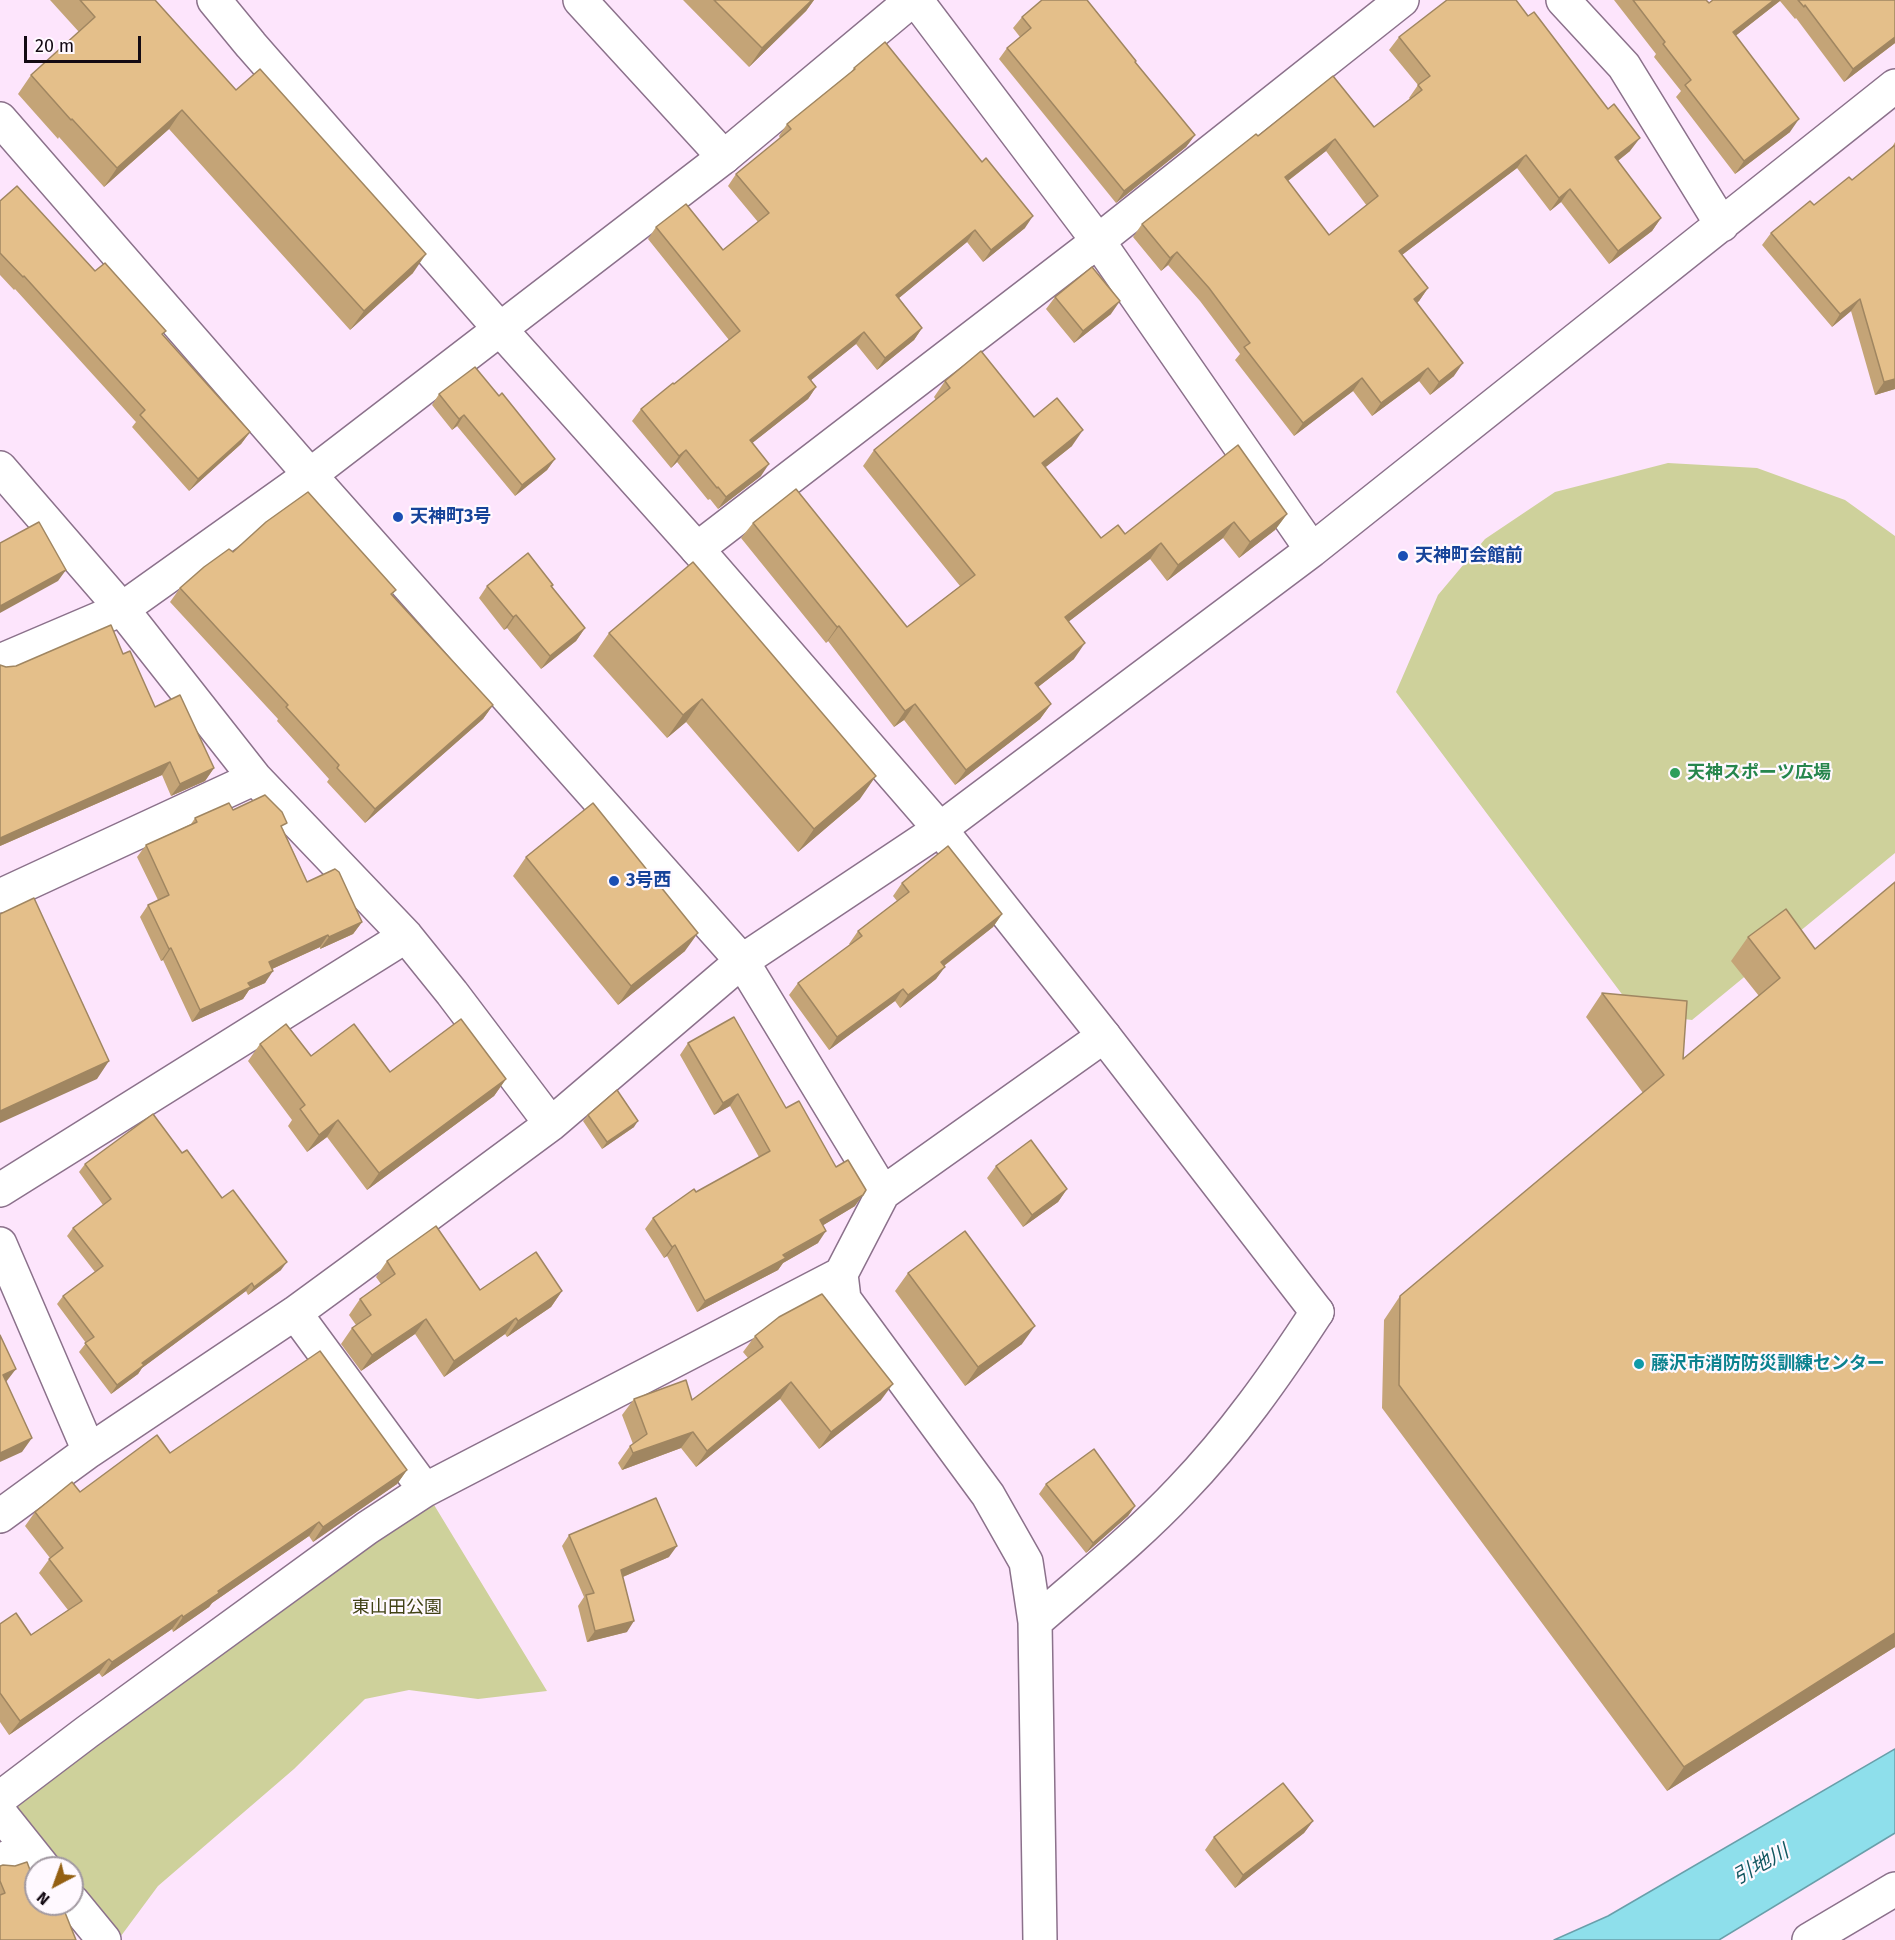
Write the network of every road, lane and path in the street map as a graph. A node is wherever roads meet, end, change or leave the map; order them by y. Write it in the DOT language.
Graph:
graph roads {
  1 [pos="214,0"];
  2 [pos="580,0"];
  3 [pos="914,0"];
  4 [pos="1402,0"];
  5 [pos="1563,0"];
  6 [pos="1895,86"];
  7 [pos="0,118"];
  8 [pos="724,157"];
  9 [pos="1722,225"];
  10 [pos="1098,241"];
  11 [pos="499,328"];
  12 [pos="0,468"];
  13 [pos="310,475"];
  14 [pos="697,549"];
  15 [pos="1312,550"];
  16 [pos="122,609"];
  17 [pos="0,661"];
  18 [pos="255,778"];
  19 [pos="940,829"];
  20 [pos="0,896"];
  21 [pos="406,936"];
  22 [pos="742,961"];
  23 [pos="1104,1036"];
  24 [pos="551,1124"];
  25 [pos="0,1190"];
  26 [pos="883,1193"];
  27 [pos="0,1244"];
  28 [pos="841,1274"];
  29 [pos="295,1313"];
  30 [pos="89,1451"];
  31 [pos="425,1490"];
  32 [pos="0,1516"];
  33 [pos="1035,1622"];
  34 [pos="0,1798"];
  35 [pos="0,1813"];
  36 [pos="24,1859"];
  37 [pos="1895,1889"];
  38 [pos="84,1916"];
  39 [pos="104,1940"];
  40 [pos="1040,1940"];
  41 [pos="1809,1940"];
  1 -- 11 [label="street"];
  2 -- 8 [label="street"];
  3 -- 8 [label="street"];
  3 -- 10 [label="street"];
  4 -- 10 [label="street"];
  5 -- 9 [label="street"];
  6 -- 9 [label="street"];
  7 -- 13 [label="street"];
  8 -- 11 [label="street"];
  9 -- 15 [label="street"];
  10 -- 14 [label="street"];
  10 -- 15 [label="street"];
  11 -- 13 [label="street"];
  11 -- 14 [label="street"];
  12 -- 16 [label="street"];
  13 -- 16 [label="street"];
  13 -- 22 [label="street"];
  14 -- 19 [label="street"];
  15 -- 19 [label="street"];
  16 -- 17 [label="street"];
  16 -- 18 [label="street"];
  18 -- 20 [label="street"];
  18 -- 21 [label="street"];
  19 -- 22 [label="street"];
  19 -- 23 [label="street"];
  21 -- 24 [label="street"];
  21 -- 25 [label="street"];
  22 -- 24 [label="street"];
  22 -- 26 [label="street"];
  23 -- 26 [label="street"];
  23 -- 33 [label="street"];
  24 -- 29 [label="street"];
  26 -- 28 [label="street"];
  27 -- 30 [label="street"];
  28 -- 31 [label="street"];
  28 -- 33 [label="street"];
  29 -- 30 [label="street"];
  29 -- 31 [label="street"];
  30 -- 32 [label="street"];
  31 -- 34 [label="street"];
  33 -- 40 [label="street"];
  35 -- 36 [label="street"];
  37 -- 41 [label="street"];
  38 -- 39 [label="street"];
}
